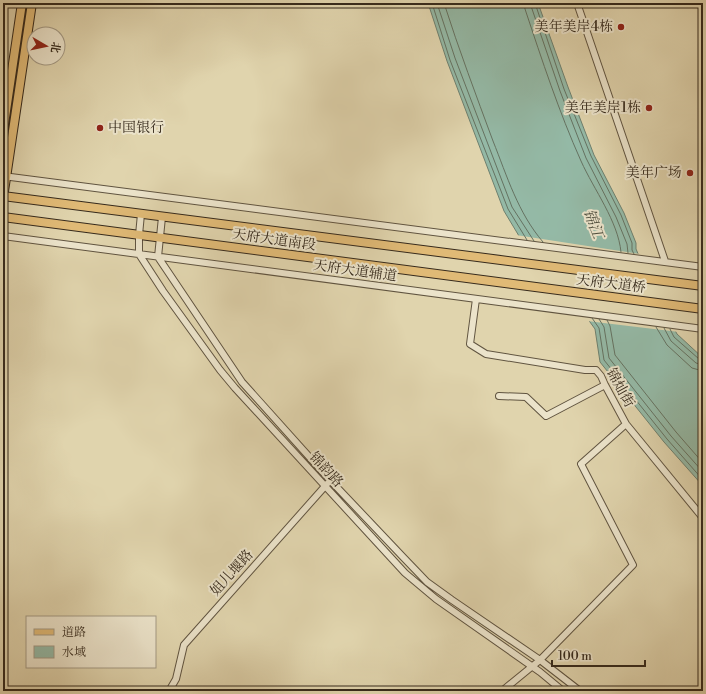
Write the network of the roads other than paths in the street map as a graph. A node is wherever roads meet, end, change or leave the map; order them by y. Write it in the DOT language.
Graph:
graph roads {
  1 [pos="22,3"];
  2 [pos="32,3"];
  3 [pos="577,3"];
  4 [pos="3,132"];
  5 [pos="5,176"];
  6 [pos="3,197"];
  7 [pos="141,214"];
  8 [pos="3,217"];
  9 [pos="162,217"];
  10 [pos="139,235"];
  11 [pos="3,236"];
  12 [pos="160,238"];
  13 [pos="139,254"];
  14 [pos="158,257"];
  15 [pos="664,261"];
  16 [pos="703,266"];
  17 [pos="703,286"];
  18 [pos="542,288"];
  19 [pos="476,299"];
  20 [pos="703,309"];
  21 [pos="703,329"];
  22 [pos="605,385"];
  23 [pos="499,396"];
  24 [pos="626,424"];
  25 [pos="330,480"];
  26 [pos="325,486"];
  27 [pos="703,518"];
  28 [pos="540,660"];
  29 [pos="532,666"];
  30 [pos="169,691"];
  31 [pos="502,691"];
  32 [pos="564,691"];
  33 [pos="580,691"];
  1 -- 4 [label="main road"];
  2 -- 5 [label="main road"];
  3 -- 15 [label="street"];
  5 -- 6 [label="main road"];
  5 -- 15 [label="street"];
  6 -- 7 [label="main road, 天府大道南段"];
  7 -- 9 [label="main road, 天府大道南段"];
  7 -- 10 [label="street"];
  8 -- 10 [label="main road, 天府大道南段"];
  9 -- 12 [label="street"];
  9 -- 17 [label="main road, 天府大道南段"];
  10 -- 12 [label="main road, 天府大道南段"];
  10 -- 13 [label="street"];
  11 -- 13 [label="street, 天府大道辅道"];
  12 -- 14 [label="street"];
  12 -- 18 [label="main road, 天府大道南段"];
  13 -- 14 [label="street, 天府大道辅道"];
  13 -- 26 [label="street, 锦韵路"];
  14 -- 19 [label="street, 天府大道辅道"];
  14 -- 25 [label="street, 锦韵路"];
  15 -- 16 [label="street"];
  18 -- 20 [label="main road, 天府大道桥"];
  19 -- 21 [label="street, 天府大道辅道"];
  19 -- 22 [label="street, 锦灿街"];
  22 -- 23 [label="street"];
  22 -- 24 [label="street, 锦灿街"];
  24 -- 27 [label="street, 锦灿街"];
  24 -- 28 [label="street"];
  25 -- 26 [label="street, 姐儿堰路"];
  25 -- 28 [label="street, 锦韵路"];
  26 -- 29 [label="street, 锦韵路"];
  26 -- 30 [label="street, 姐儿堰路"];
  28 -- 29 [label="street"];
  28 -- 33 [label="street, 锦韵路"];
  29 -- 31 [label="street"];
  29 -- 32 [label="street, 锦韵路"];
}
